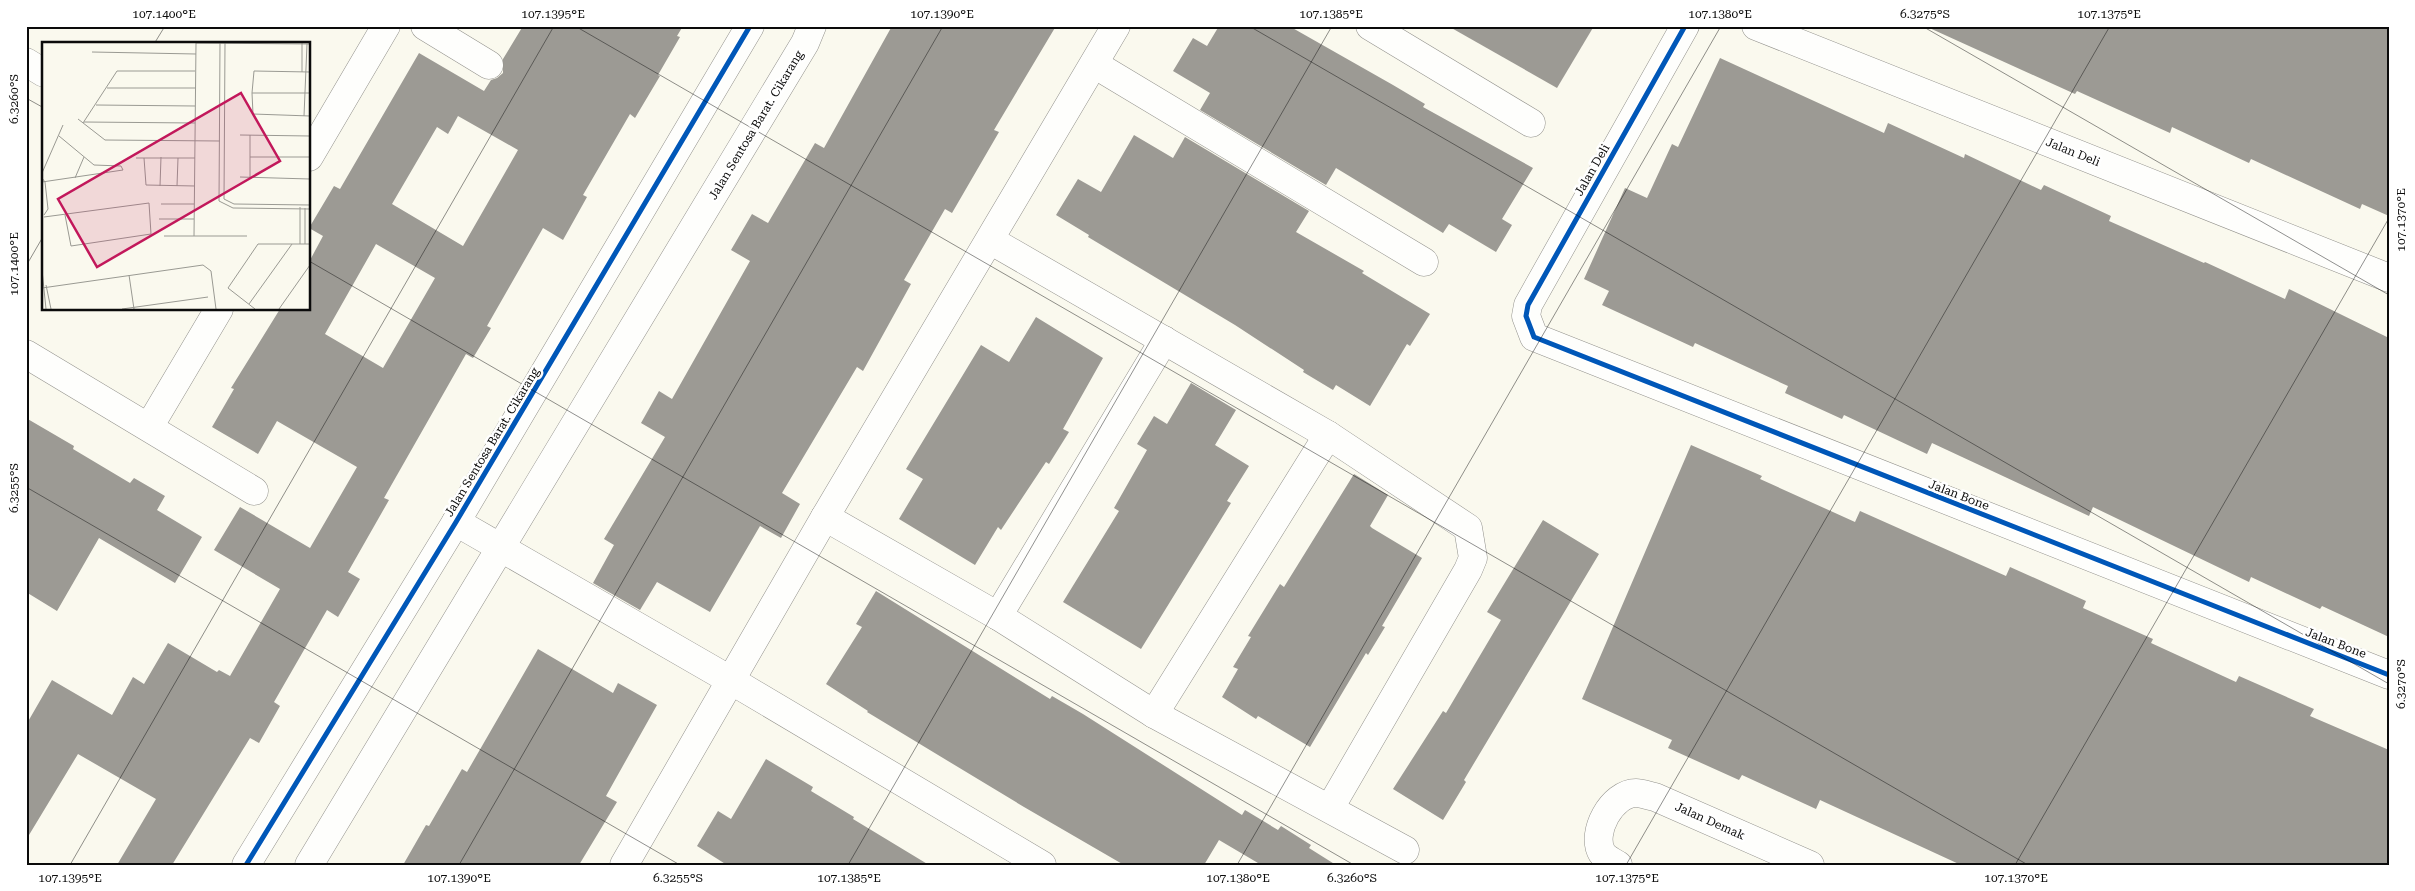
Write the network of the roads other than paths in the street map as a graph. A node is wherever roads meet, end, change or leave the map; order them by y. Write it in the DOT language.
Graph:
graph roads {
  1 [pos="386,26"];
  2 [pos="425,26"];
  3 [pos="750,26"];
  4 [pos="812,26"];
  5 [pos="1116,26"];
  6 [pos="1370,26"];
  7 [pos="1685,26"];
  8 [pos="1756,26"];
  9 [pos="26,62"];
  10 [pos="1094,64"];
  11 [pos="489,65"];
  12 [pos="42,72"];
  13 [pos="1531,123"];
  14 [pos="310,155"];
  15 [pos="990,240"];
  16 [pos="1424,262"];
  17 [pos="2389,278"];
  18 [pos="218,310"];
  19 [pos="1529,326"];
  20 [pos="1164,340"];
  21 [pos="26,354"];
  22 [pos="149,427"];
  23 [pos="1328,435"];
  24 [pos="254,491"];
  25 [pos="825,517"];
  26 [pos="456,522"];
  27 [pos="500,548"];
  28 [pos="998,616"];
  29 [pos="2389,675"];
  30 [pos="732,681"];
  31 [pos="1154,714"];
  32 [pos="1330,808"];
  33 [pos="1405,850"];
  34 [pos="628,863"];
  35 [pos="246,865"];
  36 [pos="309,865"];
  37 [pos="1042,865"];
  38 [pos="1618,865"];
  39 [pos="1810,865"];
  1 -- 14 [label="street"];
  2 -- 11 [label="street"];
  3 -- 26 [label="street, Jalan Sentosa Barat. Cikarang"];
  4 -- 27 [label="street, Jalan Sentosa Barat. Cikarang"];
  5 -- 10 [label="street"];
  6 -- 13 [label="street"];
  7 -- 19 [label="street, Jalan Deli"];
  8 -- 17 [label="street, Jalan Deli"];
  9 -- 12 [label="street"];
  10 -- 15 [label="street"];
  10 -- 16 [label="street"];
  15 -- 20 [label="street"];
  15 -- 25 [label="street"];
  18 -- 22 [label="street"];
  19 -- 29 [label="street, Jalan Bone"];
  20 -- 23 [label="street"];
  20 -- 28 [label="street"];
  21 -- 22 [label="street"];
  22 -- 24 [label="street"];
  23 -- 31 [label="street"];
  23 -- 32 [label="street"];
  25 -- 28 [label="street"];
  25 -- 30 [label="street"];
  26 -- 27 [label="street"];
  26 -- 35 [label="street, Jalan Sentosa Barat. Cikarang"];
  27 -- 30 [label="street"];
  27 -- 36 [label="street, Jalan Sentosa Barat. Cikarang"];
  28 -- 31 [label="street"];
  30 -- 34 [label="street"];
  30 -- 37 [label="street"];
  31 -- 32 [label="street"];
  32 -- 33 [label="street"];
  38 -- 39 [label="street, Jalan Demak"];
}
